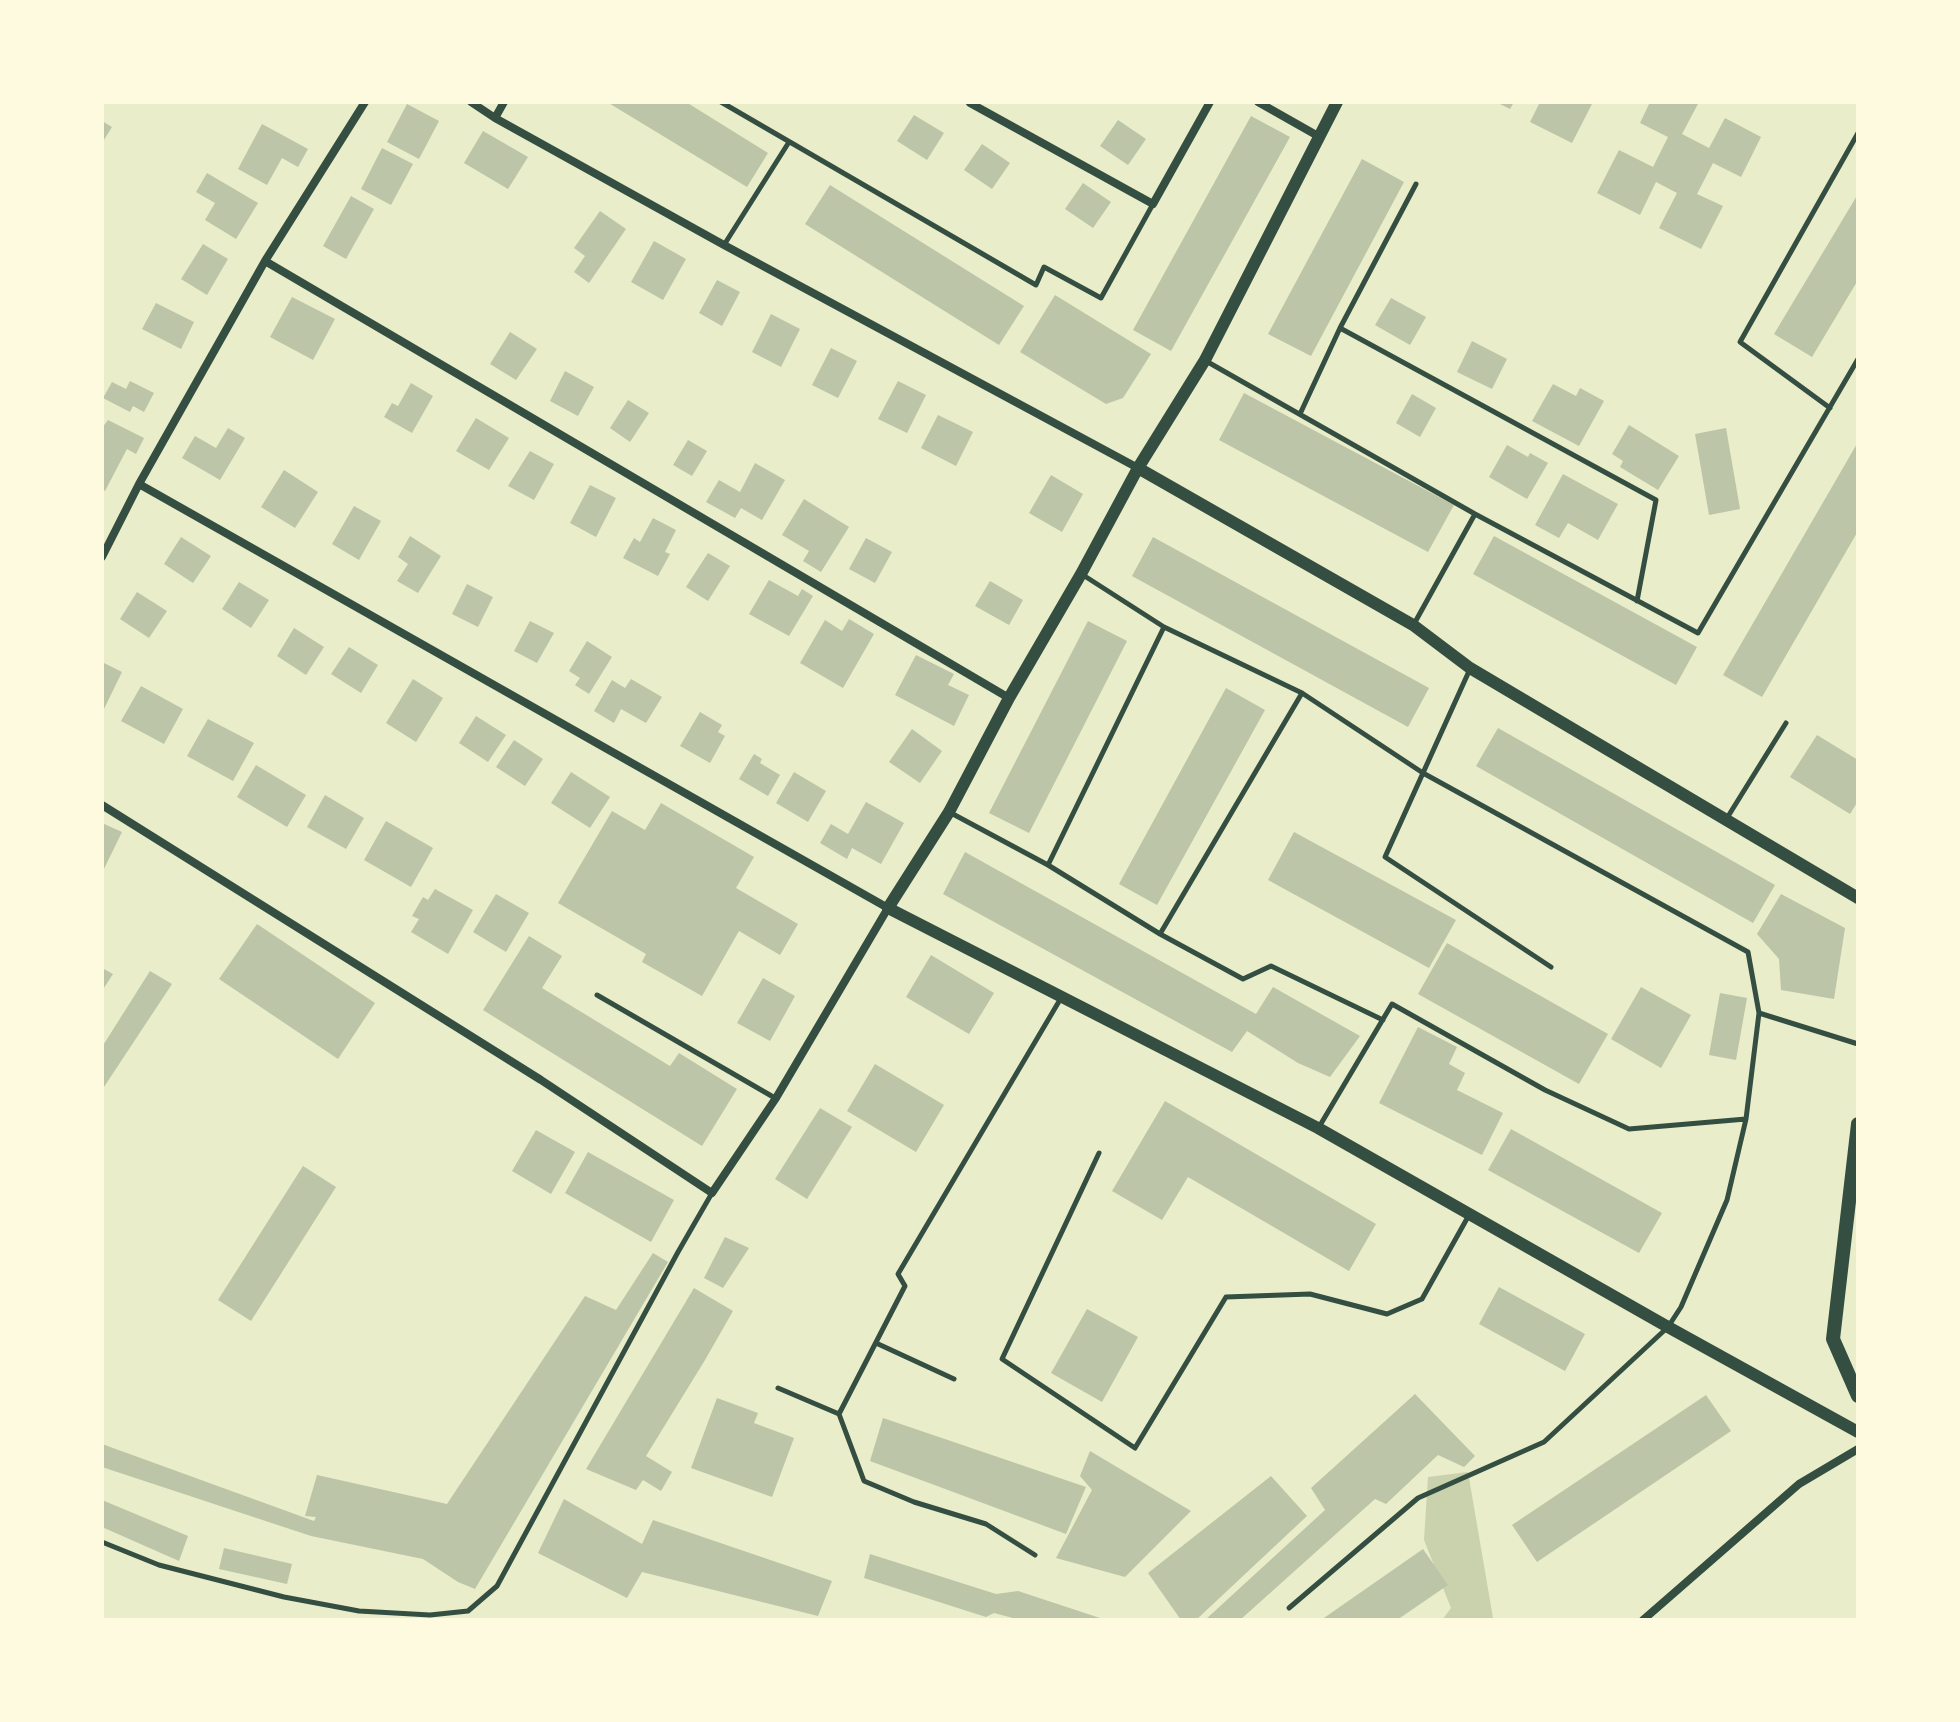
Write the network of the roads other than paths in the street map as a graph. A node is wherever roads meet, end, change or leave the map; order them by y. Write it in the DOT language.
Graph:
graph roads {
  1 [pos="365,102"];
  2 [pos="471,102"];
  3 [pos="504,102"];
  4 [pos="721,102"];
  5 [pos="1210,102"];
  6 [pos="1258,102"];
  7 [pos="1337,102"];
  8 [pos="970,103"];
  9 [pos="495,118"];
  10 [pos="1858,133"];
  11 [pos="1318,136"];
  12 [pos="789,142"];
  13 [pos="1416,184"];
  14 [pos="1153,204"];
  15 [pos="724,245"];
  16 [pos="265,261"];
  17 [pos="1340,328"];
  18 [pos="1858,359"];
  19 [pos="1205,360"];
  20 [pos="1830,408"];
  21 [pos="1300,414"];
  22 [pos="1138,468"];
  23 [pos="139,484"];
  24 [pos="1475,514"];
  25 [pos="102,557"];
  26 [pos="1081,574"];
  27 [pos="1637,601"];
  28 [pos="1413,625"];
  29 [pos="1164,627"];
  30 [pos="1470,668"];
  31 [pos="1302,693"];
  32 [pos="1009,698"];
  33 [pos="1786,723"];
  34 [pos="1423,773"];
  35 [pos="102,805"];
  36 [pos="949,812"];
  37 [pos="1726,820"];
  38 [pos="1048,865"];
  39 [pos="1858,898"];
  40 [pos="888,908"];
  41 [pos="1160,934"];
  42 [pos="1551,967"];
  43 [pos="597,995"];
  44 [pos="1062,997"];
  45 [pos="1759,1013"];
  46 [pos="1383,1020"];
  47 [pos="1858,1044"];
  48 [pos="776,1098"];
  49 [pos="1746,1119"];
  50 [pos="1858,1124"];
  51 [pos="1318,1128"];
  52 [pos="1099,1153"];
  53 [pos="712,1193"];
  54 [pos="1470,1214"];
  55 [pos="1668,1327"];
  56 [pos="876,1343"];
  57 [pos="954,1379"];
  58 [pos="778,1388"];
  59 [pos="1858,1396"];
  60 [pos="839,1414"];
  61 [pos="1858,1432"];
  62 [pos="1858,1449"];
  63 [pos="102,1542"];
  64 [pos="1035,1555"];
  65 [pos="1289,1608"];
  66 [pos="1643,1620"];
  1 -- 16 [label="street"];
  2 -- 9 [label="street"];
  3 -- 9 [label="street"];
  4 -- 12 [label="lane"];
  5 -- 14 [label="street"];
  6 -- 11 [label="street"];
  7 -- 11 [label="street"];
  8 -- 14 [label="street"];
  9 -- 15 [label="street"];
  10 -- 20 [label="lane"];
  11 -- 19 [label="street"];
  12 -- 14 [label="lane"];
  12 -- 15 [label="lane"];
  13 -- 17 [label="lane"];
  15 -- 22 [label="street"];
  16 -- 23 [label="street"];
  16 -- 32 [label="street"];
  17 -- 21 [label="lane"];
  17 -- 27 [label="lane"];
  18 -- 20 [label="lane"];
  19 -- 21 [label="lane"];
  19 -- 22 [label="street"];
  20 -- 27 [label="lane"];
  21 -- 24 [label="lane"];
  22 -- 26 [label="street"];
  22 -- 28 [label="street"];
  23 -- 25 [label="street"];
  23 -- 40 [label="street"];
  24 -- 27 [label="lane"];
  24 -- 28 [label="lane"];
  26 -- 29 [label="lane"];
  26 -- 32 [label="street"];
  28 -- 30 [label="street"];
  29 -- 31 [label="lane"];
  29 -- 38 [label="lane"];
  30 -- 34 [label="lane"];
  30 -- 37 [label="street"];
  31 -- 34 [label="lane"];
  31 -- 41 [label="lane"];
  32 -- 36 [label="street"];
  33 -- 37 [label="lane"];
  34 -- 42 [label="lane"];
  34 -- 45 [label="lane"];
  35 -- 53 [label="street"];
  36 -- 38 [label="lane"];
  36 -- 40 [label="street"];
  37 -- 39 [label="street"];
  38 -- 41 [label="lane"];
  40 -- 44 [label="street"];
  40 -- 48 [label="street"];
  41 -- 46 [label="lane"];
  43 -- 48 [label="lane"];
  44 -- 51 [label="street"];
  44 -- 56 [label="lane"];
  45 -- 47 [label="lane"];
  45 -- 49 [label="lane"];
  46 -- 49 [label="lane"];
  46 -- 51 [label="lane"];
  48 -- 53 [label="street"];
  49 -- 55 [label="lane"];
  50 -- 59 [label="main road"];
  51 -- 54 [label="street"];
  52 -- 54 [label="lane"];
  53 -- 63 [label="lane"];
  54 -- 55 [label="street"];
  55 -- 61 [label="street"];
  55 -- 65 [label="lane"];
  56 -- 57 [label="lane"];
  56 -- 60 [label="lane"];
  58 -- 60 [label="lane"];
  60 -- 64 [label="lane"];
  62 -- 66 [label="street"];
}
